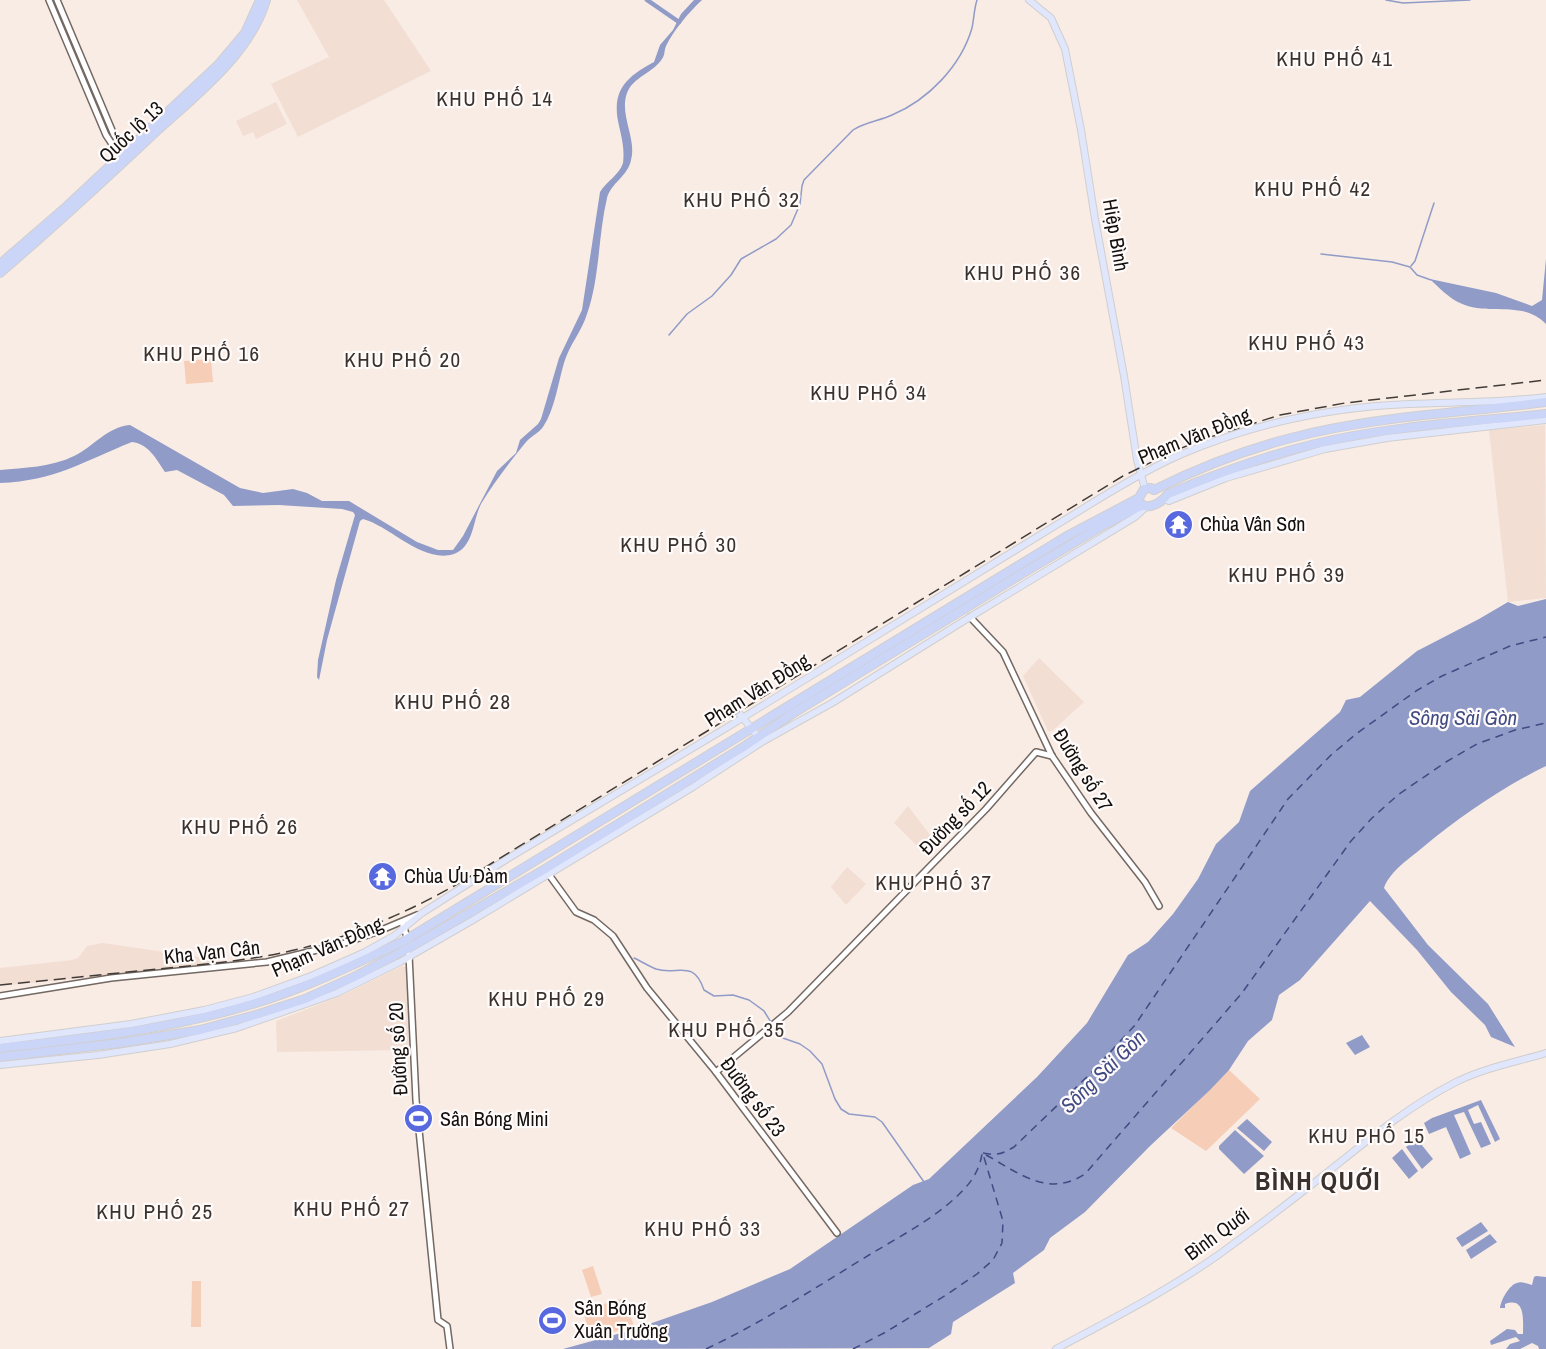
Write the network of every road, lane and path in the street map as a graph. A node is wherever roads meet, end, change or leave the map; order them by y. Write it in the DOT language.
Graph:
graph roads {
  1 [pos="49,0"];
  2 [pos="57,0"];
  3 [pos="260,0"];
  4 [pos="266,0"];
  5 [pos="1029,0"];
  6 [pos="210,77"];
  7 [pos="125,156"];
  8 [pos="0,264"];
  9 [pos="0,273"];
  10 [pos="1543,400"];
  11 [pos="1505,401"];
  12 [pos="1528,404"];
  13 [pos="1544,417"];
  14 [pos="1140,474"];
  15 [pos="1150,489"];
  16 [pos="1160,501"];
  17 [pos="1142,503"];
  18 [pos="970,617"];
  19 [pos="734,707"];
  20 [pos="742,718"];
  21 [pos="752,729"];
  22 [pos="760,739"];
  23 [pos="1052,756"];
  24 [pos="547,871"];
  25 [pos="1159,906"];
  26 [pos="403,925"];
  27 [pos="407,939"];
  28 [pos="409,952"];
  29 [pos="360,978"];
  30 [pos="0,996"];
  31 [pos="72,1036"];
  32 [pos="0,1041"];
  33 [pos="0,1048"];
  34 [pos="70,1049"];
  35 [pos="1546,1053"];
  36 [pos="0,1057"];
  37 [pos="68,1058"];
  38 [pos="0,1065"];
  39 [pos="716,1072"];
  40 [pos="837,1233"];
  41 [pos="450,1349"];
  42 [pos="1056,1349"];
  1 -- 7 [label="street"];
  2 -- 7 [label="street"];
  3 -- 6 [label="highway, Quốc lộ 13"];
  4 -- 6 [label="highway, Quốc lộ 13"];
  5 -- 14 [label="main road, Hiệp Bình"];
  6 -- 7 [label="highway, Quốc lộ 13"];
  7 -- 8 [label="highway, Quốc lộ 13"];
  7 -- 9 [label="highway, Quốc lộ 13"];
  10 -- 11 [label="main road, Phạm Văn Đồng"];
  10 -- 12 [label="highway, Phạm Văn Đồng"];
  11 -- 12 [label="main road"];
  11 -- 14 [label="main road, Phạm Văn Đồng"];
  12 -- 15 [label="highway, Phạm Văn Đồng"];
  13 -- 16 [label="highway"];
  14 -- 15 [label="main road, Hiệp Bình"];
  14 -- 20 [label="main road, Phạm Văn Đồng"];
  15 -- 16 [label="highway"];
  15 -- 17 [label="highway"];
  16 -- 17 [label="highway"];
  17 -- 18 [label="main road, Phạm Văn Đồng"];
  17 -- 21 [label="highway, Phạm Văn Đồng"];
  17 -- 22 [label="highway, Phạm Văn Đồng"];
  18 -- 22 [label="main road, Phạm Văn Đồng"];
  18 -- 23 [label="street, Đường số 27"];
  19 -- 20 [label="main road"];
  20 -- 21 [label="main road"];
  20 -- 26 [label="main road, Phạm Văn Đồng"];
  21 -- 22 [label="main road"];
  21 -- 27 [label="highway, Phạm Văn Đồng"];
  22 -- 24 [label="highway, Phạm Văn Đồng"];
  23 -- 25 [label="street, Đường số 27"];
  23 -- 39 [label="street, Đường số 12"];
  24 -- 28 [label="highway, Phạm Văn Đồng"];
  24 -- 39 [label="street, Đường số 23"];
  26 -- 27 [label="street"];
  26 -- 30 [label="street, Kha Vạn Cân"];
  26 -- 31 [label="main road, Phạm Văn Đồng"];
  27 -- 28 [label="street"];
  27 -- 31 [label="highway, Phạm Văn Đồng"];
  28 -- 29 [label="highway, Phạm Văn Đồng"];
  28 -- 41 [label="street, Đường số 20"];
  29 -- 34 [label="highway, Phạm Văn Đồng"];
  29 -- 37 [label="main road, Phạm Văn Đồng"];
  31 -- 32 [label="main road, Phạm Văn Đồng"];
  31 -- 33 [label="highway, Phạm Văn Đồng"];
  34 -- 36 [label="highway, Phạm Văn Đồng"];
  34 -- 37 [label="main road"];
  35 -- 42 [label="main road, Bình Quới"];
  37 -- 38 [label="main road, Phạm Văn Đồng"];
  39 -- 40 [label="street, Đường số 23"];
}
